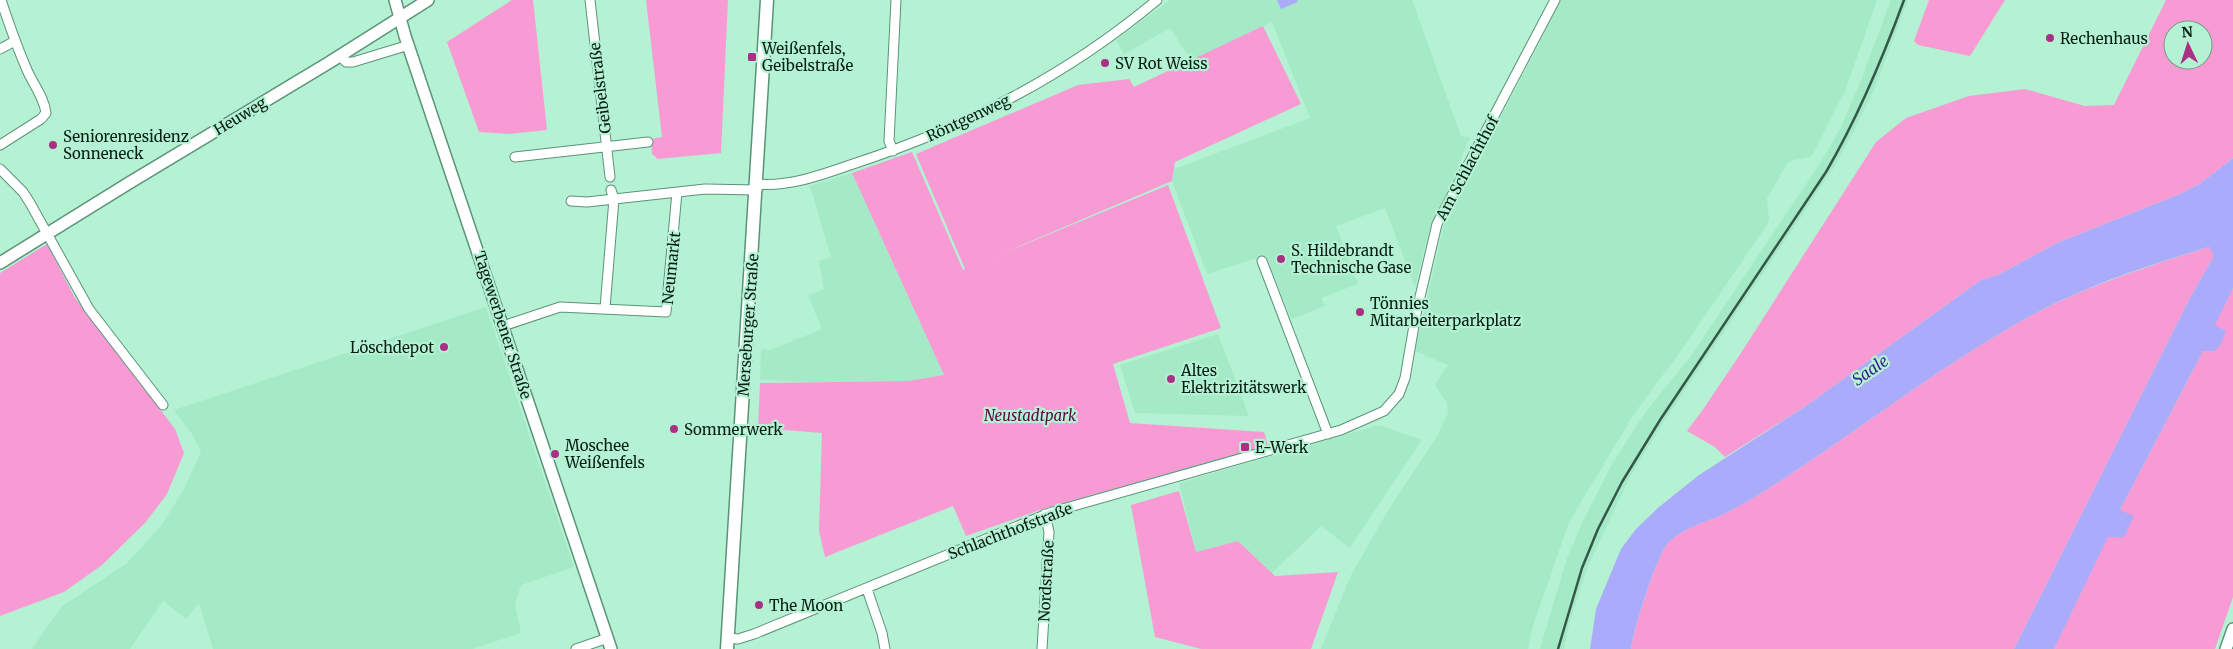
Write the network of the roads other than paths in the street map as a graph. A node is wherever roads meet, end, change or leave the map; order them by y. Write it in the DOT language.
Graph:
graph roads {
  1 [pos="1,0"];
  2 [pos="396,0"];
  3 [pos="428,0"];
  4 [pos="590,0"];
  5 [pos="767,0"];
  6 [pos="896,0"];
  7 [pos="1157,0"];
  8 [pos="1555,0"];
  9 [pos="400,17"];
  10 [pos="16,42"];
  11 [pos="409,45"];
  12 [pos="0,48"];
  13 [pos="340,56"];
  14 [pos="648,142"];
  15 [pos="0,145"];
  16 [pos="607,146"];
  17 [pos="893,151"];
  18 [pos="515,157"];
  19 [pos="0,168"];
  20 [pos="610,177"];
  21 [pos="757,187"];
  22 [pos="677,192"];
  23 [pos="612,194"];
  24 [pos="571,201"];
  25 [pos="47,234"];
  26 [pos="1262,261"];
  27 [pos="0,263"];
  28 [pos="605,308"];
  29 [pos="503,326"];
  30 [pos="163,405"];
  31 [pos="1367,420"];
  32 [pos="1328,434"];
  33 [pos="1045,514"];
  34 [pos="867,589"];
  35 [pos="2233,629"];
  36 [pos="610,644"];
  37 [pos="728,644"];
  38 [pos="576,649"];
  39 [pos="885,649"];
  40 [pos="1042,649"];
  41 [pos="2226,649"];
  1 -- 10 [label="street"];
  2 -- 9 [label="street, Tagewerbener Straße"];
  3 -- 9 [label="street, Heuweg"];
  4 -- 16 [label="street, Geibelstraße"];
  5 -- 21 [label="main road, Merseburger Straße"];
  6 -- 17 [label="street"];
  7 -- 17 [label="street, Röntgenweg"];
  8 -- 31 [label="street, Am Schlachthof"];
  9 -- 11 [label="street, Tagewerbener Straße"];
  9 -- 13 [label="street, Heuweg"];
  10 -- 12 [label="street"];
  10 -- 15 [label="street"];
  11 -- 13 [label="street"];
  11 -- 29 [label="street, Tagewerbener Straße"];
  13 -- 25 [label="street, Heuweg"];
  14 -- 16 [label="street"];
  16 -- 18 [label="street"];
  16 -- 20 [label="street, Geibelstraße"];
  17 -- 21 [label="street, Röntgenweg"];
  19 -- 25 [label="street"];
  21 -- 22 [label="street, Röntgenweg"];
  21 -- 37 [label="main road, Merseburger Straße"];
  22 -- 23 [label="street, Röntgenweg"];
  22 -- 28 [label="street, Neumarkt"];
  23 -- 24 [label="street, Röntgenweg"];
  23 -- 28 [label="street"];
  25 -- 27 [label="street, Heuweg"];
  25 -- 30 [label="street"];
  26 -- 32 [label="street"];
  28 -- 29 [label="street, Neumarkt"];
  29 -- 36 [label="street, Tagewerbener Straße"];
  31 -- 32 [label="street, Schlachthofstraße"];
  32 -- 33 [label="street, Schlachthofstraße"];
  33 -- 34 [label="street, Schlachthofstraße"];
  33 -- 40 [label="street, Nordstraße"];
  34 -- 37 [label="street, Schlachthofstraße"];
  34 -- 39 [label="street"];
  35 -- 41 [label="street"];
  36 -- 38 [label="street"];
}
